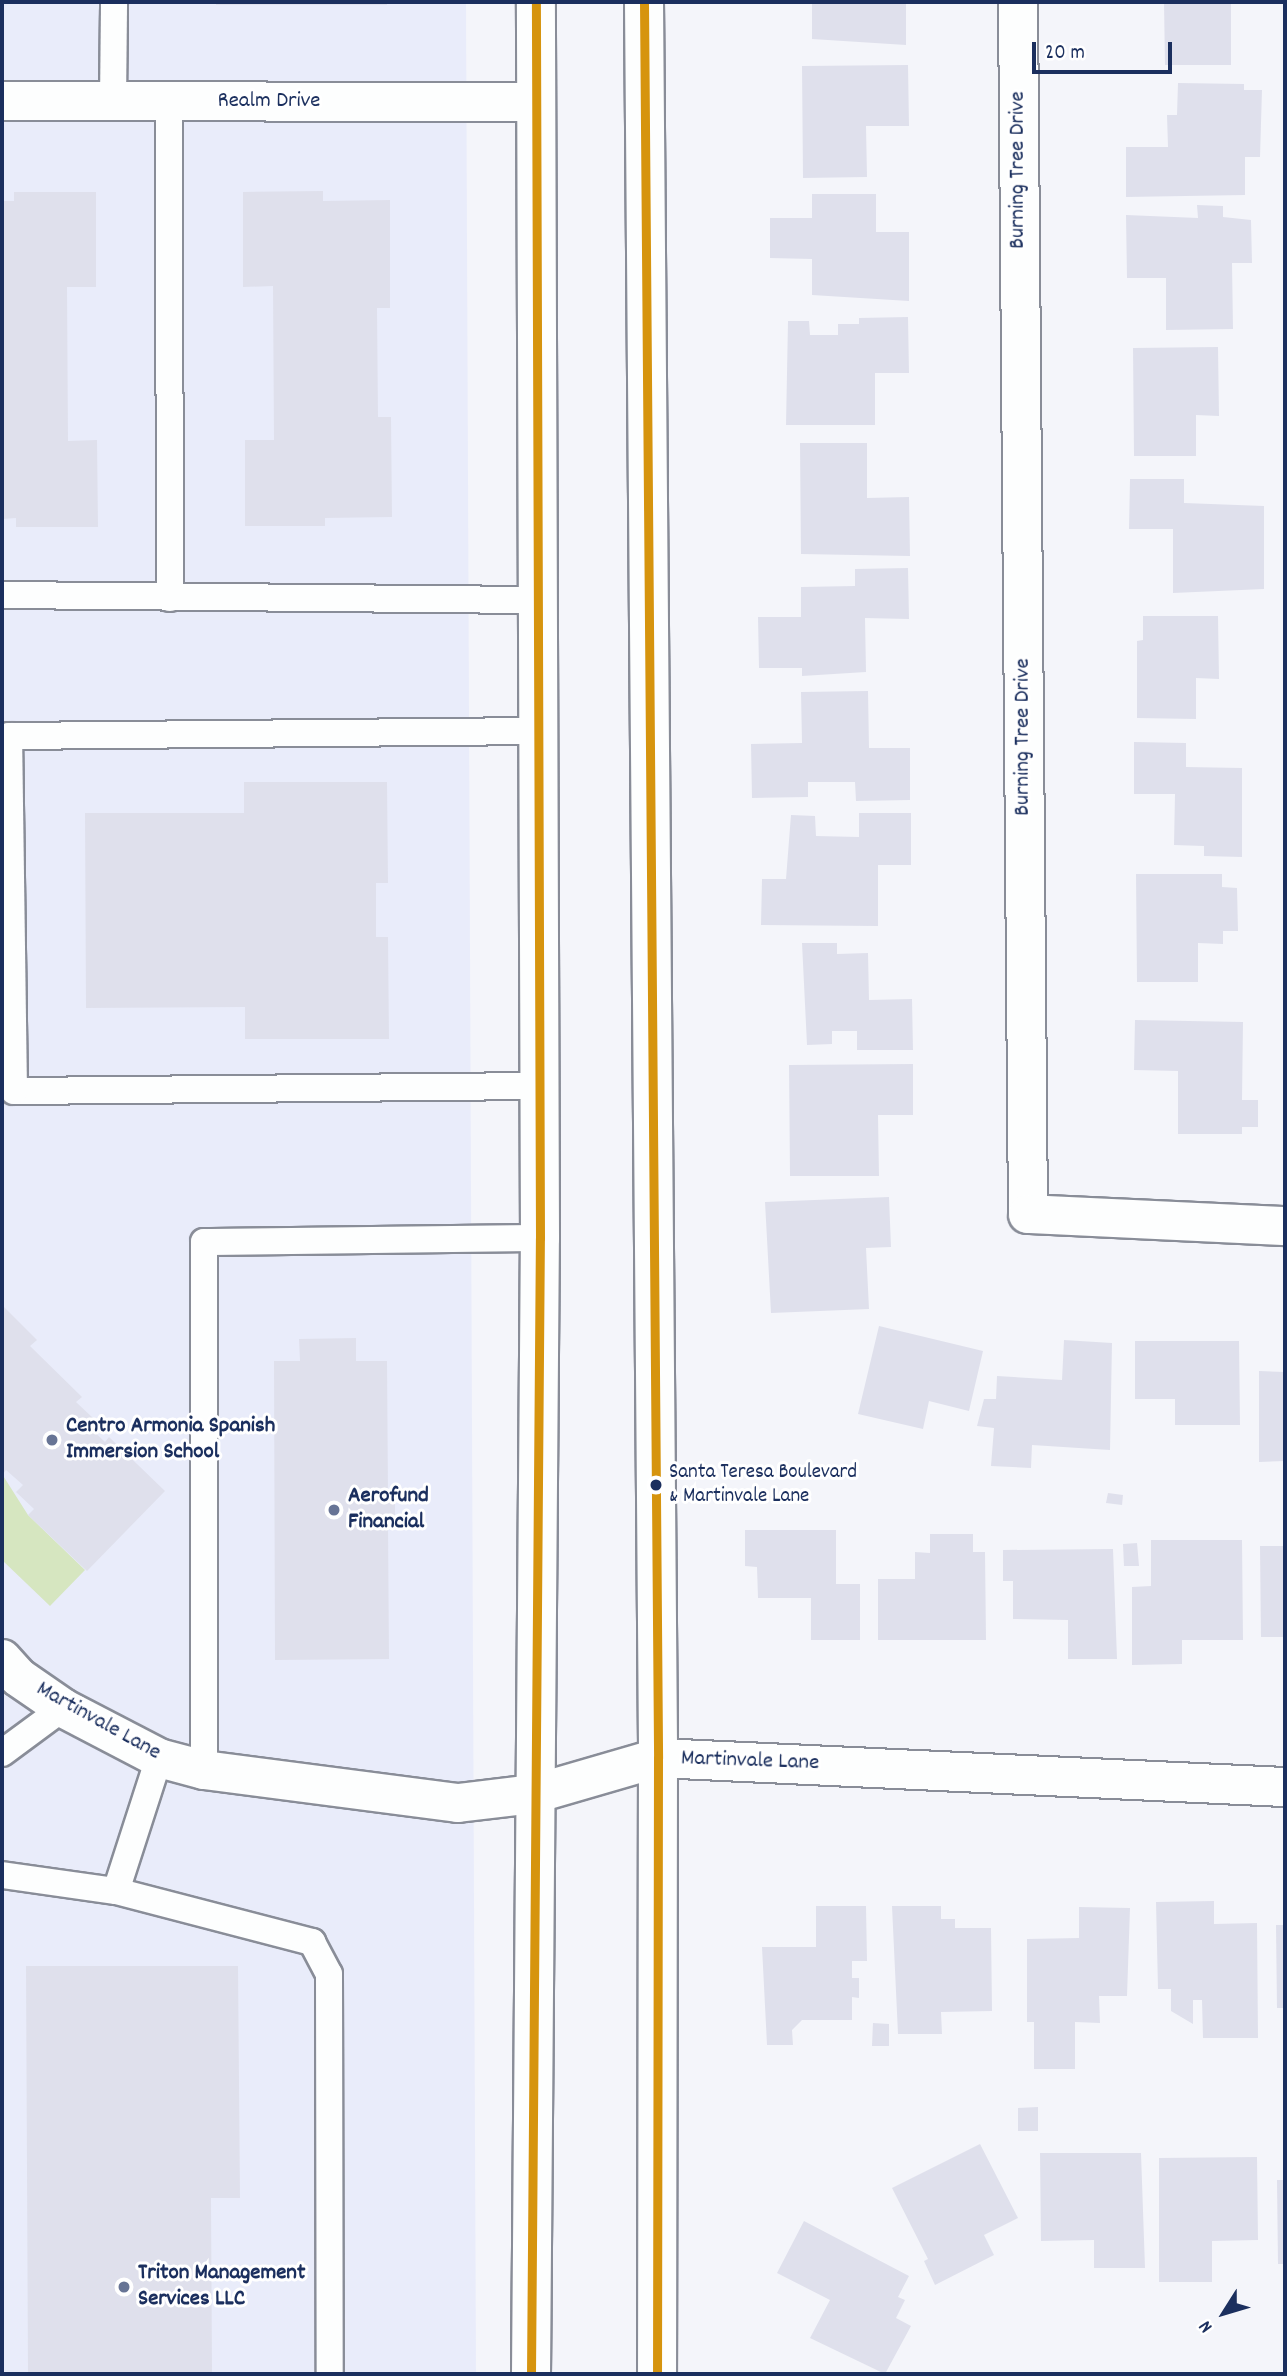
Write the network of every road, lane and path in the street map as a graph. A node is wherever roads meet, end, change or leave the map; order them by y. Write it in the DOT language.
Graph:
graph roads {
  1 [pos="114,2"];
  2 [pos="536,2"];
  3 [pos="644,2"];
  4 [pos="1018,2"];
  5 [pos="2,101"];
  6 [pos="169,101"];
  7 [pos="113,102"];
  8 [pos="536,102"];
  9 [pos="2,595"];
  10 [pos="170,598"];
  11 [pos="536,600"];
  12 [pos="539,731"];
  13 [pos="538,1086"];
  14 [pos="1285,1226"];
  15 [pos="540,1238"];
  16 [pos="2,1660"];
  17 [pos="63,1709"];
  18 [pos="2,1753"];
  19 [pos="159,1758"];
  20 [pos="657,1758"];
  21 [pos="204,1770"];
  22 [pos="1285,1787"];
  23 [pos="534,1794"];
  24 [pos="2,1875"];
  25 [pos="116,1891"];
  26 [pos="330,2374"];
  27 [pos="531,2374"];
  28 [pos="657,2374"];
  1 -- 7 [label="lane"];
  2 -- 8 [label="main road"];
  3 -- 20 [label="main road"];
  4 -- 14 [label="main road, Burning Tree Drive"];
  5 -- 7 [label="main road, Realm Drive"];
  6 -- 7 [label="main road, Realm Drive"];
  6 -- 8 [label="main road, Realm Drive"];
  6 -- 10 [label="lane"];
  8 -- 11 [label="main road"];
  9 -- 10 [label="lane"];
  10 -- 11 [label="lane"];
  11 -- 12 [label="main road"];
  12 -- 13 [label="main road"];
  12 -- 13 [label="lane"];
  13 -- 15 [label="main road"];
  15 -- 21 [label="lane"];
  15 -- 23 [label="main road"];
  16 -- 17 [label="main road, Martinvale Lane"];
  17 -- 18 [label="lane"];
  17 -- 19 [label="main road, Martinvale Lane"];
  19 -- 21 [label="main road, Martinvale Lane"];
  19 -- 25 [label="lane"];
  20 -- 22 [label="main road, Martinvale Lane"];
  20 -- 23 [label="main road, Martinvale Lane"];
  20 -- 28 [label="main road"];
  21 -- 23 [label="main road, Martinvale Lane"];
  23 -- 27 [label="main road"];
  24 -- 25 [label="lane"];
  25 -- 26 [label="lane"];
}
